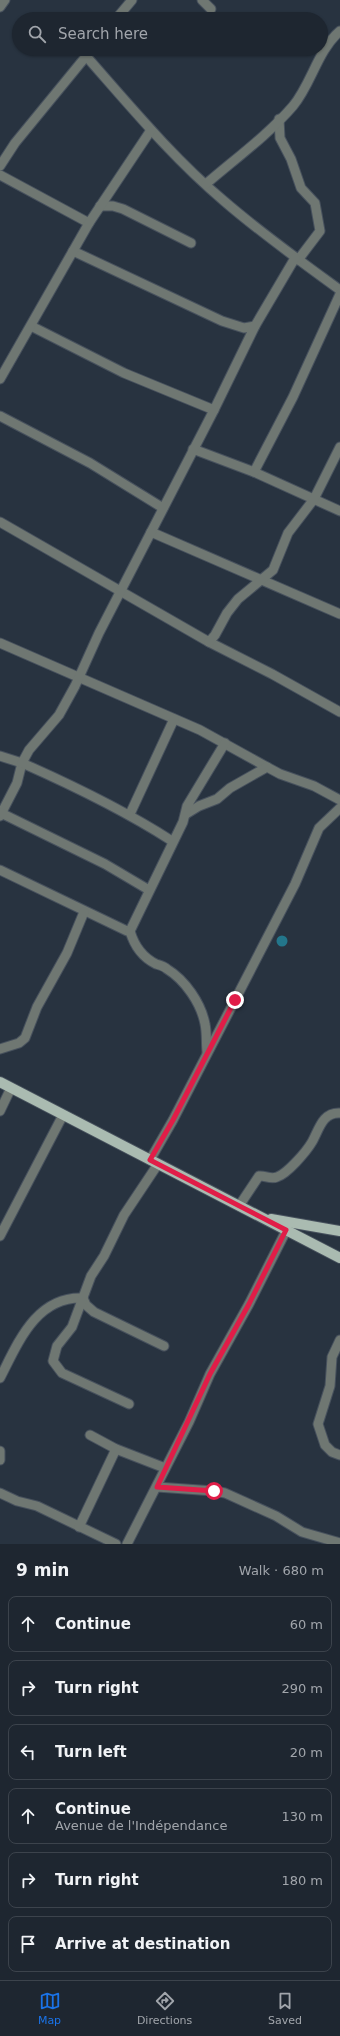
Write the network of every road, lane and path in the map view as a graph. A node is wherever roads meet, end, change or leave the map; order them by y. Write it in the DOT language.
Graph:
graph roads {
  1 [pos="5,0"];
  2 [pos="202,0"];
  3 [pos="127,2"];
  4 [pos="0,7"];
  5 [pos="211,9"];
  6 [pos="121,12"];
  7 [pos="340,31"];
  8 [pos="328,44"];
  9 [pos="86,56"];
  10 [pos="92,56"];
  11 [pos="320,56"];
  12 [pos="279,119"];
  13 [pos="151,130"];
  14 [pos="0,166"];
  15 [pos="0,175"];
  16 [pos="206,184"];
  17 [pos="100,206"];
  18 [pos="89,223"];
  19 [pos="191,243"];
  20 [pos="73,251"];
  21 [pos="297,259"];
  22 [pos="340,290"];
  23 [pos="340,294"];
  24 [pos="31,326"];
  25 [pos="255,326"];
  26 [pos="0,379"];
  27 [pos="214,410"];
  28 [pos="0,416"];
  29 [pos="340,447"];
  30 [pos="193,449"];
  31 [pos="254,472"];
  32 [pos="314,499"];
  33 [pos="163,508"];
  34 [pos="340,511"];
  35 [pos="0,522"];
  36 [pos="151,532"];
  37 [pos="261,579"];
  38 [pos="122,591"];
  39 [pos="340,614"];
  40 [pos="209,642"];
  41 [pos="1,647"];
  42 [pos="78,678"];
  43 [pos="340,712"];
  44 [pos="174,719"];
  45 [pos="225,743"];
  46 [pos="0,756"];
  47 [pos="22,763"];
  48 [pos="267,767"];
  49 [pos="340,800"];
  50 [pos="340,808"];
  51 [pos="130,814"];
  52 [pos="186,814"];
  53 [pos="1,815"];
  54 [pos="172,841"];
  55 [pos="0,870"];
  56 [pos="149,890"];
  57 [pos="84,912"];
  58 [pos="130,931"];
  59 [pos="0,1049"];
  60 [pos="207,1053"];
  61 [pos="0,1082"];
  62 [pos="12,1088"];
  63 [pos="0,1111"];
  64 [pos="340,1113"];
  65 [pos="63,1115"];
  66 [pos="154,1162"];
  67 [pos="239,1206"];
  68 [pos="265,1218"];
  69 [pos="286,1230"];
  70 [pos="340,1231"];
  71 [pos="0,1236"];
  72 [pos="340,1258"];
  73 [pos="83,1298"];
  74 [pos="340,1340"];
  75 [pos="164,1346"];
  76 [pos="0,1378"];
  77 [pos="129,1404"];
  78 [pos="90,1435"];
  79 [pos="116,1449"];
  80 [pos="0,1451"];
  81 [pos="340,1454"];
  82 [pos="0,1460"];
  83 [pos="165,1468"];
  84 [pos="157,1487"];
  85 [pos="0,1494"];
  86 [pos="79,1527"];
  87 [pos="116,1544"];
  88 [pos="127,1544"];
  89 [pos="340,1544"];
  1 -- 4 [label="street"];
  2 -- 5 [label="street"];
  3 -- 6 [label="street"];
  7 -- 8 [label="street"];
  9 -- 14 [label="street"];
  10 -- 13 [label="street"];
  11 -- 12 [label="street"];
  12 -- 16 [label="street"];
  12 -- 21 [label="street"];
  13 -- 16 [label="street"];
  13 -- 17 [label="street"];
  15 -- 18 [label="street"];
  16 -- 21 [label="street"];
  17 -- 18 [label="street"];
  17 -- 19 [label="street"];
  18 -- 20 [label="street"];
  20 -- 24 [label="street"];
  20 -- 25 [label="street"];
  21 -- 22 [label="street"];
  21 -- 25 [label="street"];
  23 -- 31 [label="street"];
  24 -- 26 [label="street"];
  24 -- 27 [label="street"];
  25 -- 27 [label="street"];
  27 -- 30 [label="street"];
  28 -- 33 [label="street"];
  29 -- 32 [label="street"];
  30 -- 31 [label="street"];
  30 -- 33 [label="street"];
  31 -- 32 [label="street"];
  32 -- 34 [label="street"];
  32 -- 37 [label="street"];
  33 -- 36 [label="street"];
  35 -- 38 [label="street"];
  36 -- 37 [label="street"];
  36 -- 38 [label="street"];
  37 -- 39 [label="street"];
  37 -- 40 [label="street"];
  38 -- 40 [label="street"];
  38 -- 42 [label="street"];
  40 -- 43 [label="street"];
  41 -- 42 [label="street"];
  42 -- 44 [label="street"];
  42 -- 47 [label="street"];
  44 -- 45 [label="street"];
  44 -- 51 [label="street"];
  45 -- 48 [label="street"];
  45 -- 52 [label="street"];
  46 -- 47 [label="street"];
  47 -- 51 [label="street"];
  47 -- 53 [label="street"];
  48 -- 49 [label="street"];
  48 -- 52 [label="street"];
  50 -- 60 [label="street"];
  51 -- 54 [label="street"];
  52 -- 54 [label="street"];
  53 -- 56 [label="street"];
  54 -- 56 [label="street"];
  55 -- 57 [label="street"];
  56 -- 58 [label="street"];
  57 -- 58 [label="street"];
  57 -- 59 [label="street"];
  58 -- 60 [label="street"];
  60 -- 66 [label="street"];
  61 -- 62 [label="main road"];
  62 -- 63 [label="street"];
  62 -- 65 [label="main road"];
  64 -- 67 [label="street"];
  65 -- 66 [label="main road"];
  65 -- 71 [label="street"];
  66 -- 67 [label="main road"];
  66 -- 73 [label="street"];
  67 -- 68 [label="main road"];
  68 -- 69 [label="main road"];
  68 -- 70 [label="main road"];
  69 -- 72 [label="main road"];
  69 -- 83 [label="street"];
  73 -- 75 [label="street"];
  73 -- 76 [label="street"];
  73 -- 77 [label="street"];
  74 -- 81 [label="street"];
  78 -- 79 [label="street"];
  79 -- 83 [label="street"];
  79 -- 86 [label="street"];
  80 -- 82 [label="street"];
  83 -- 84 [label="street"];
  84 -- 88 [label="street"];
  84 -- 89 [label="street"];
  85 -- 86 [label="street"];
  86 -- 87 [label="street"];
}
